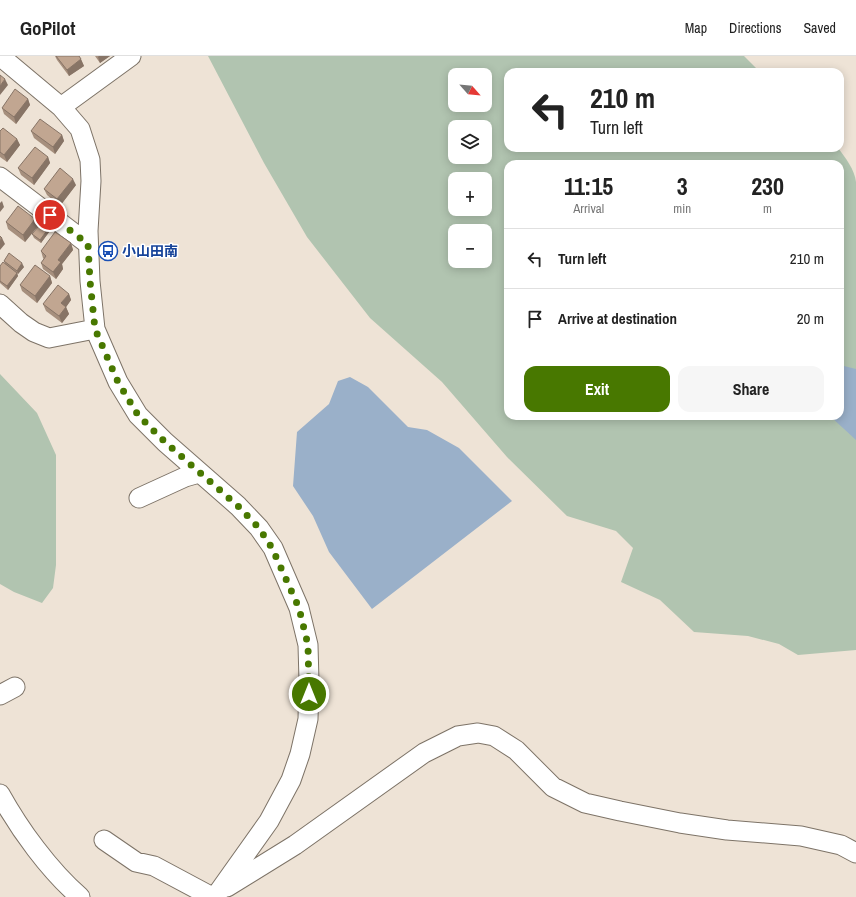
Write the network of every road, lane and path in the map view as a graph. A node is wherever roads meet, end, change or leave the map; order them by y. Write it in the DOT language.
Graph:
graph roads {
  1 [pos="0,56"];
  2 [pos="131,56"];
  3 [pos="61,107"];
  4 [pos="0,177"];
  5 [pos="88,244"];
  6 [pos="0,304"];
  7 [pos="95,329"];
  8 [pos="199,473"];
  9 [pos="139,498"];
  10 [pos="0,794"];
  11 [pos="104,840"];
  12 [pos="856,853"];
  13 [pos="215,895"];
  14 [pos="80,897"];
  1 -- 3 [label="street"];
  2 -- 3 [label="street"];
  3 -- 5 [label="street"];
  4 -- 5 [label="street"];
  5 -- 7 [label="street"];
  6 -- 7 [label="street"];
  7 -- 8 [label="street"];
  8 -- 9 [label="street"];
  8 -- 13 [label="street"];
  10 -- 14 [label="street"];
  11 -- 13 [label="street"];
  12 -- 13 [label="street"];
}
